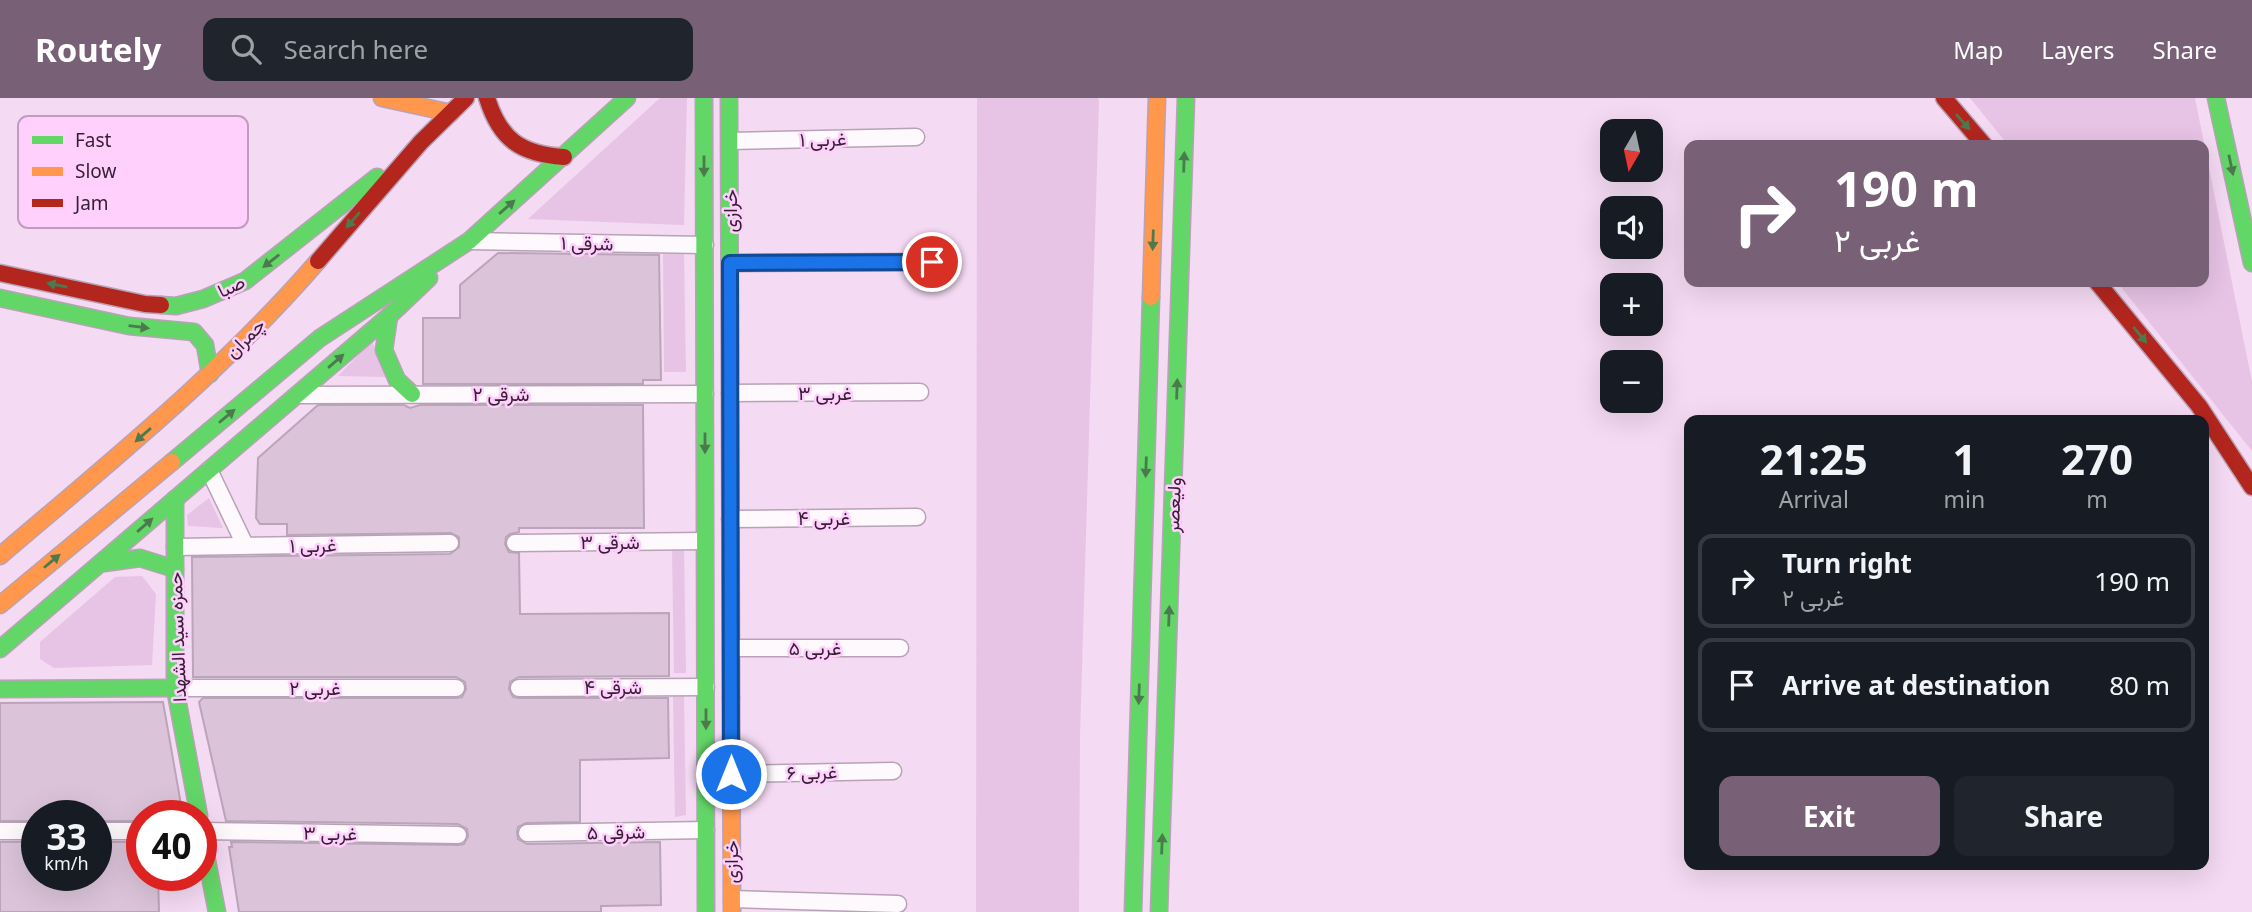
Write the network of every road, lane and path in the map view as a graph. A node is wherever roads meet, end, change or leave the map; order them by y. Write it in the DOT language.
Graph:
graph roads {
  1 [pos="382,98"];
  2 [pos="466,98"];
  3 [pos="487,98"];
  4 [pos="627,98"];
  5 [pos="704,98"];
  6 [pos="729,98"];
  7 [pos="1157,98"];
  8 [pos="1186,98"];
  9 [pos="1944,98"];
  10 [pos="2217,98"];
  11 [pos="451,113"];
  12 [pos="916,137"];
  13 [pos="1979,140"];
  14 [pos="730,141"];
  15 [pos="421,142"];
  16 [pos="564,158"];
  17 [pos="469,241"];
  18 [pos="705,245"];
  19 [pos="932,262"];
  20 [pos="730,263"];
  21 [pos="2252,263"];
  22 [pos="0,273"];
  23 [pos="2101,287"];
  24 [pos="0,298"];
  25 [pos="389,316"];
  26 [pos="210,374"];
  27 [pos="920,392"];
  28 [pos="730,393"];
  29 [pos="412,394"];
  30 [pos="705,394"];
  31 [pos="298,395"];
  32 [pos="2205,415"];
  33 [pos="2209,421"];
  34 [pos="209,470"];
  35 [pos="2252,487"];
  36 [pos="175,499"];
  37 [pos="918,517"];
  38 [pos="730,519"];
  39 [pos="705,541"];
  40 [pos="450,543"];
  41 [pos="515,543"];
  42 [pos="245,545"];
  43 [pos="175,547"];
  44 [pos="0,556"];
  45 [pos="99,565"];
  46 [pos="175,569"];
  47 [pos="0,605"];
  48 [pos="731,648"];
  49 [pos="900,648"];
  50 [pos="0,649"];
  51 [pos="706,687"];
  52 [pos="175,688"];
  53 [pos="456,688"];
  54 [pos="519,688"];
  55 [pos="0,689"];
  56 [pos="706,762"];
  57 [pos="731,768"];
  58 [pos="893,771"];
  59 [pos="195,800"];
  60 [pos="706,830"];
  61 [pos="0,831"];
  62 [pos="21,831"];
  63 [pos="217,831"];
  64 [pos="527,833"];
  65 [pos="458,835"];
  66 [pos="213,891"];
  67 [pos="898,904"];
  68 [pos="732,905"];
  69 [pos="217,912"];
  70 [pos="706,912"];
  71 [pos="1133,912"];
  72 [pos="1159,912"];
  1 -- 11 [label="main road"];
  2 -- 11 [label="main road, چمران"];
  3 -- 16 [label="main road"];
  4 -- 16 [label="main road"];
  5 -- 18 [label="main road, خرازی, one-way"];
  6 -- 14 [label="main road, خرازی"];
  7 -- 71 [label="main road, ولیعصر, one-way"];
  72 -- 8 [label="main road, ولیعصر, one-way"];
  9 -- 13 [label="main road, one-way"];
  10 -- 21 [label="main road, one-way"];
  11 -- 15 [label="main road, چمران"];
  12 -- 14 [label="street, ۱ غربی"];
  14 -- 20 [label="main road, خرازی"];
  15 -- 22 [label="main road, صبا, one-way"];
  15 -- 26 [label="main road, چمران, one-way"];
  17 -- 16 [label="main road, one-way"];
  17 -- 18 [label="street, ۱ شرقی"];
  17 -- 25 [label="main road"];
  47 -- 17 [label="main road, one-way"];
  18 -- 30 [label="main road, خرازی"];
  19 -- 20 [label="street"];
  20 -- 28 [label="main road, خرازی"];
  23 -- 32 [label="main road, one-way"];
  24 -- 26 [label="main road, one-way"];
  25 -- 29 [label="main road"];
  31 -- 25 [label="main road, one-way"];
  26 -- 44 [label="main road, چمران, one-way"];
  27 -- 28 [label="street, ۳ غربی"];
  28 -- 38 [label="main road, خرازی"];
  29 -- 30 [label="street, ۲ شرقی"];
  29 -- 31 [label="street, ۲ شرقی"];
  30 -- 39 [label="main road, خرازی, one-way"];
  31 -- 34 [label="main road"];
  33 -- 35 [label="main road, one-way"];
  34 -- 36 [label="main road"];
  34 -- 42 [label="street"];
  36 -- 43 [label="main road, حمزه سید الشهدا"];
  45 -- 36 [label="main road, one-way"];
  37 -- 38 [label="street, ۴ غربی"];
  38 -- 48 [label="main road, خرازی"];
  39 -- 41 [label="street, ۳ شرقی"];
  39 -- 51 [label="main road, خرازی"];
  40 -- 42 [label="street, ۱ غربی"];
  42 -- 43 [label="street, ۱ غربی"];
  43 -- 46 [label="main road, حمزه سید الشهدا"];
  45 -- 46 [label="main road"];
  45 -- 50 [label="main road"];
  46 -- 52 [label="main road, حمزه سید الشهدا"];
  48 -- 49 [label="street, ۵ غربی"];
  48 -- 57 [label="main road, خرازی"];
  51 -- 54 [label="street, ۴ شرقی"];
  51 -- 56 [label="main road, خرازی, one-way"];
  52 -- 53 [label="street, ۲ غربی"];
  52 -- 55 [label="main road"];
  52 -- 59 [label="main road, حمزه سید الشهدا"];
  56 -- 57 [label="main road"];
  56 -- 60 [label="main road, خرازی"];
  57 -- 58 [label="street, ۶ غربی"];
  57 -- 68 [label="main road, خرازی"];
  60 -- 64 [label="street, ۵ شرقی"];
  60 -- 70 [label="main road, خرازی"];
  61 -- 62 [label="street"];
  63 -- 65 [label="street, ۳ غربی"];
  66 -- 69 [label="main road"];
  67 -- 68 [label="street"];
}
